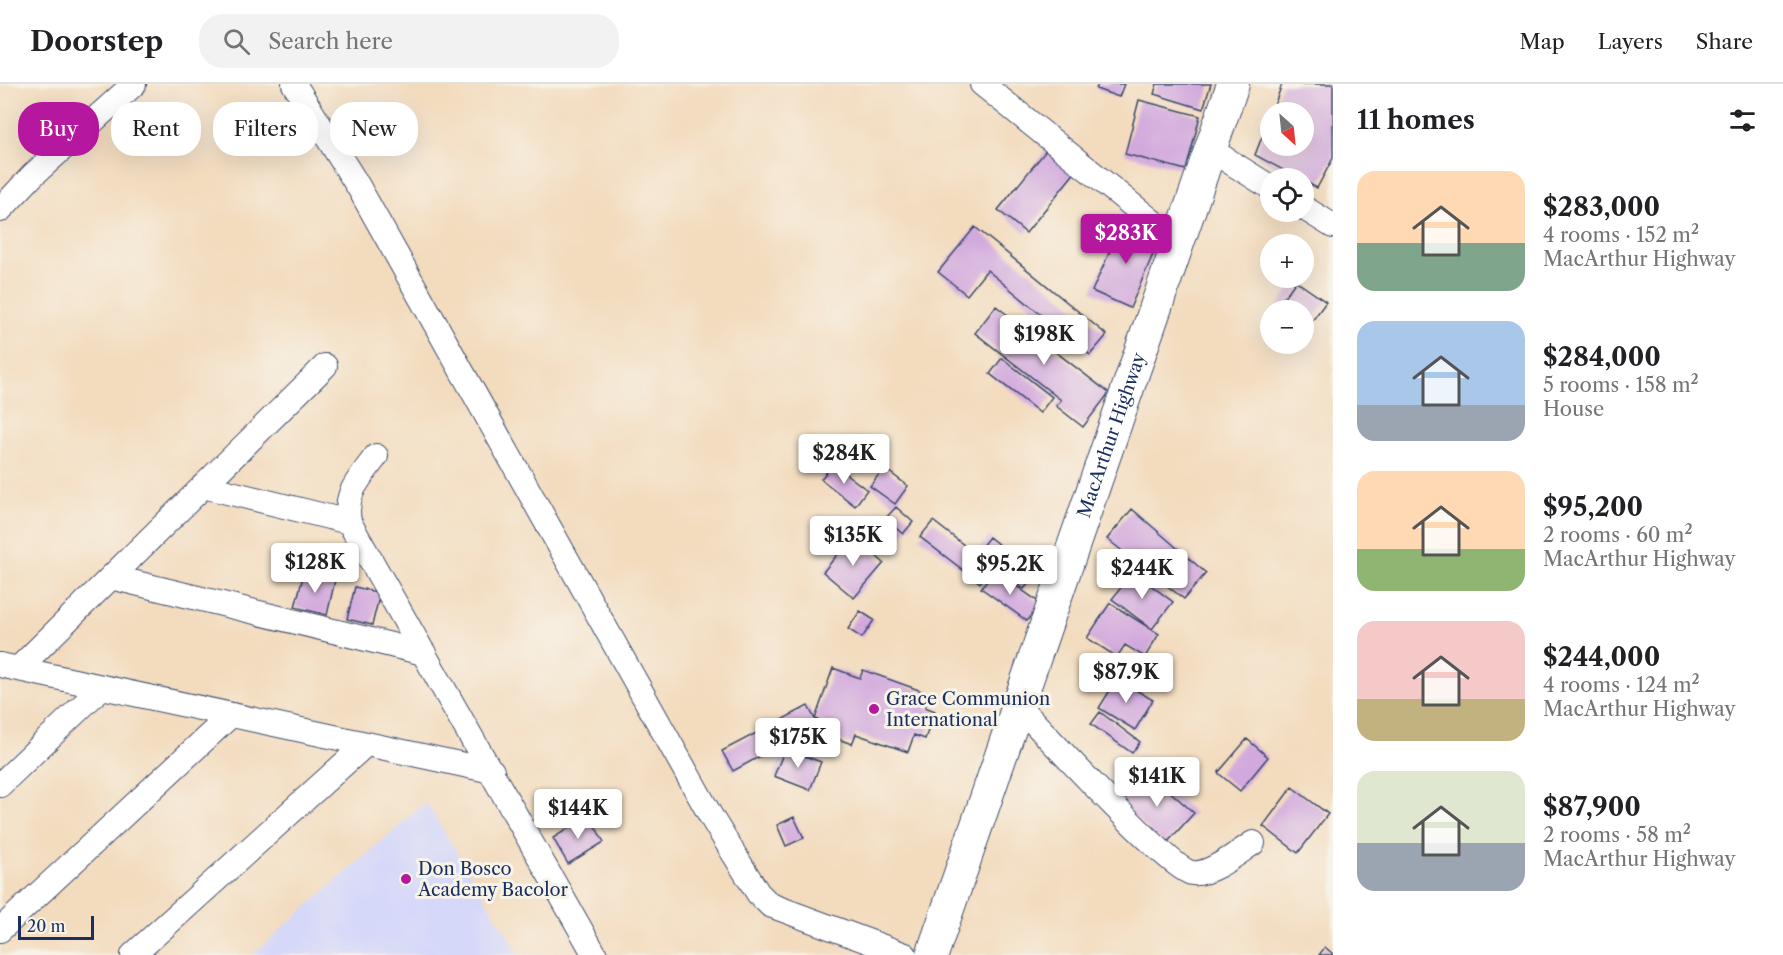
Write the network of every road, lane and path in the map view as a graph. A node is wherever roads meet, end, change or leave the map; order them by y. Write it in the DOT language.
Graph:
graph roads {
  1 [pos="134,84"];
  2 [pos="294,84"];
  3 [pos="982,84"];
  4 [pos="1233,84"];
  5 [pos="1211,150"];
  6 [pos="1260,181"];
  7 [pos="0,210"];
  8 [pos="1314,214"];
  9 [pos="1333,226"];
  10 [pos="1178,242"];
  11 [pos="326,366"];
  12 [pos="376,456"];
  13 [pos="203,486"];
  14 [pos="349,522"];
  15 [pos="111,577"];
  16 [pos="424,652"];
  17 [pos="9,667"];
  18 [pos="102,687"];
  19 [pos="1019,707"];
  20 [pos="231,715"];
  21 [pos="366,744"];
  22 [pos="492,771"];
  23 [pos="0,785"];
  24 [pos="1253,843"];
  25 [pos="0,930"];
  26 [pos="133,955"];
  27 [pos="595,955"];
  28 [pos="905,955"];
  29 [pos="932,955"];
  1 -- 7 [label="street"];
  2 -- 28 [label="street"];
  3 -- 10 [label="street"];
  4 -- 5 [label="main road, MacArthur Highway"];
  5 -- 6 [label="street"];
  5 -- 10 [label="main road, MacArthur Highway"];
  8 -- 9 [label="street"];
  10 -- 19 [label="main road, MacArthur Highway"];
  11 -- 13 [label="street"];
  12 -- 14 [label="street"];
  13 -- 14 [label="street"];
  13 -- 15 [label="street"];
  14 -- 16 [label="street"];
  15 -- 16 [label="street"];
  15 -- 17 [label="street"];
  16 -- 22 [label="street"];
  17 -- 18 [label="street"];
  18 -- 20 [label="street"];
  18 -- 23 [label="street"];
  19 -- 24 [label="street"];
  19 -- 29 [label="main road, MacArthur Highway"];
  20 -- 21 [label="street"];
  20 -- 25 [label="street"];
  21 -- 22 [label="street"];
  21 -- 26 [label="street"];
  22 -- 27 [label="street"];
}
